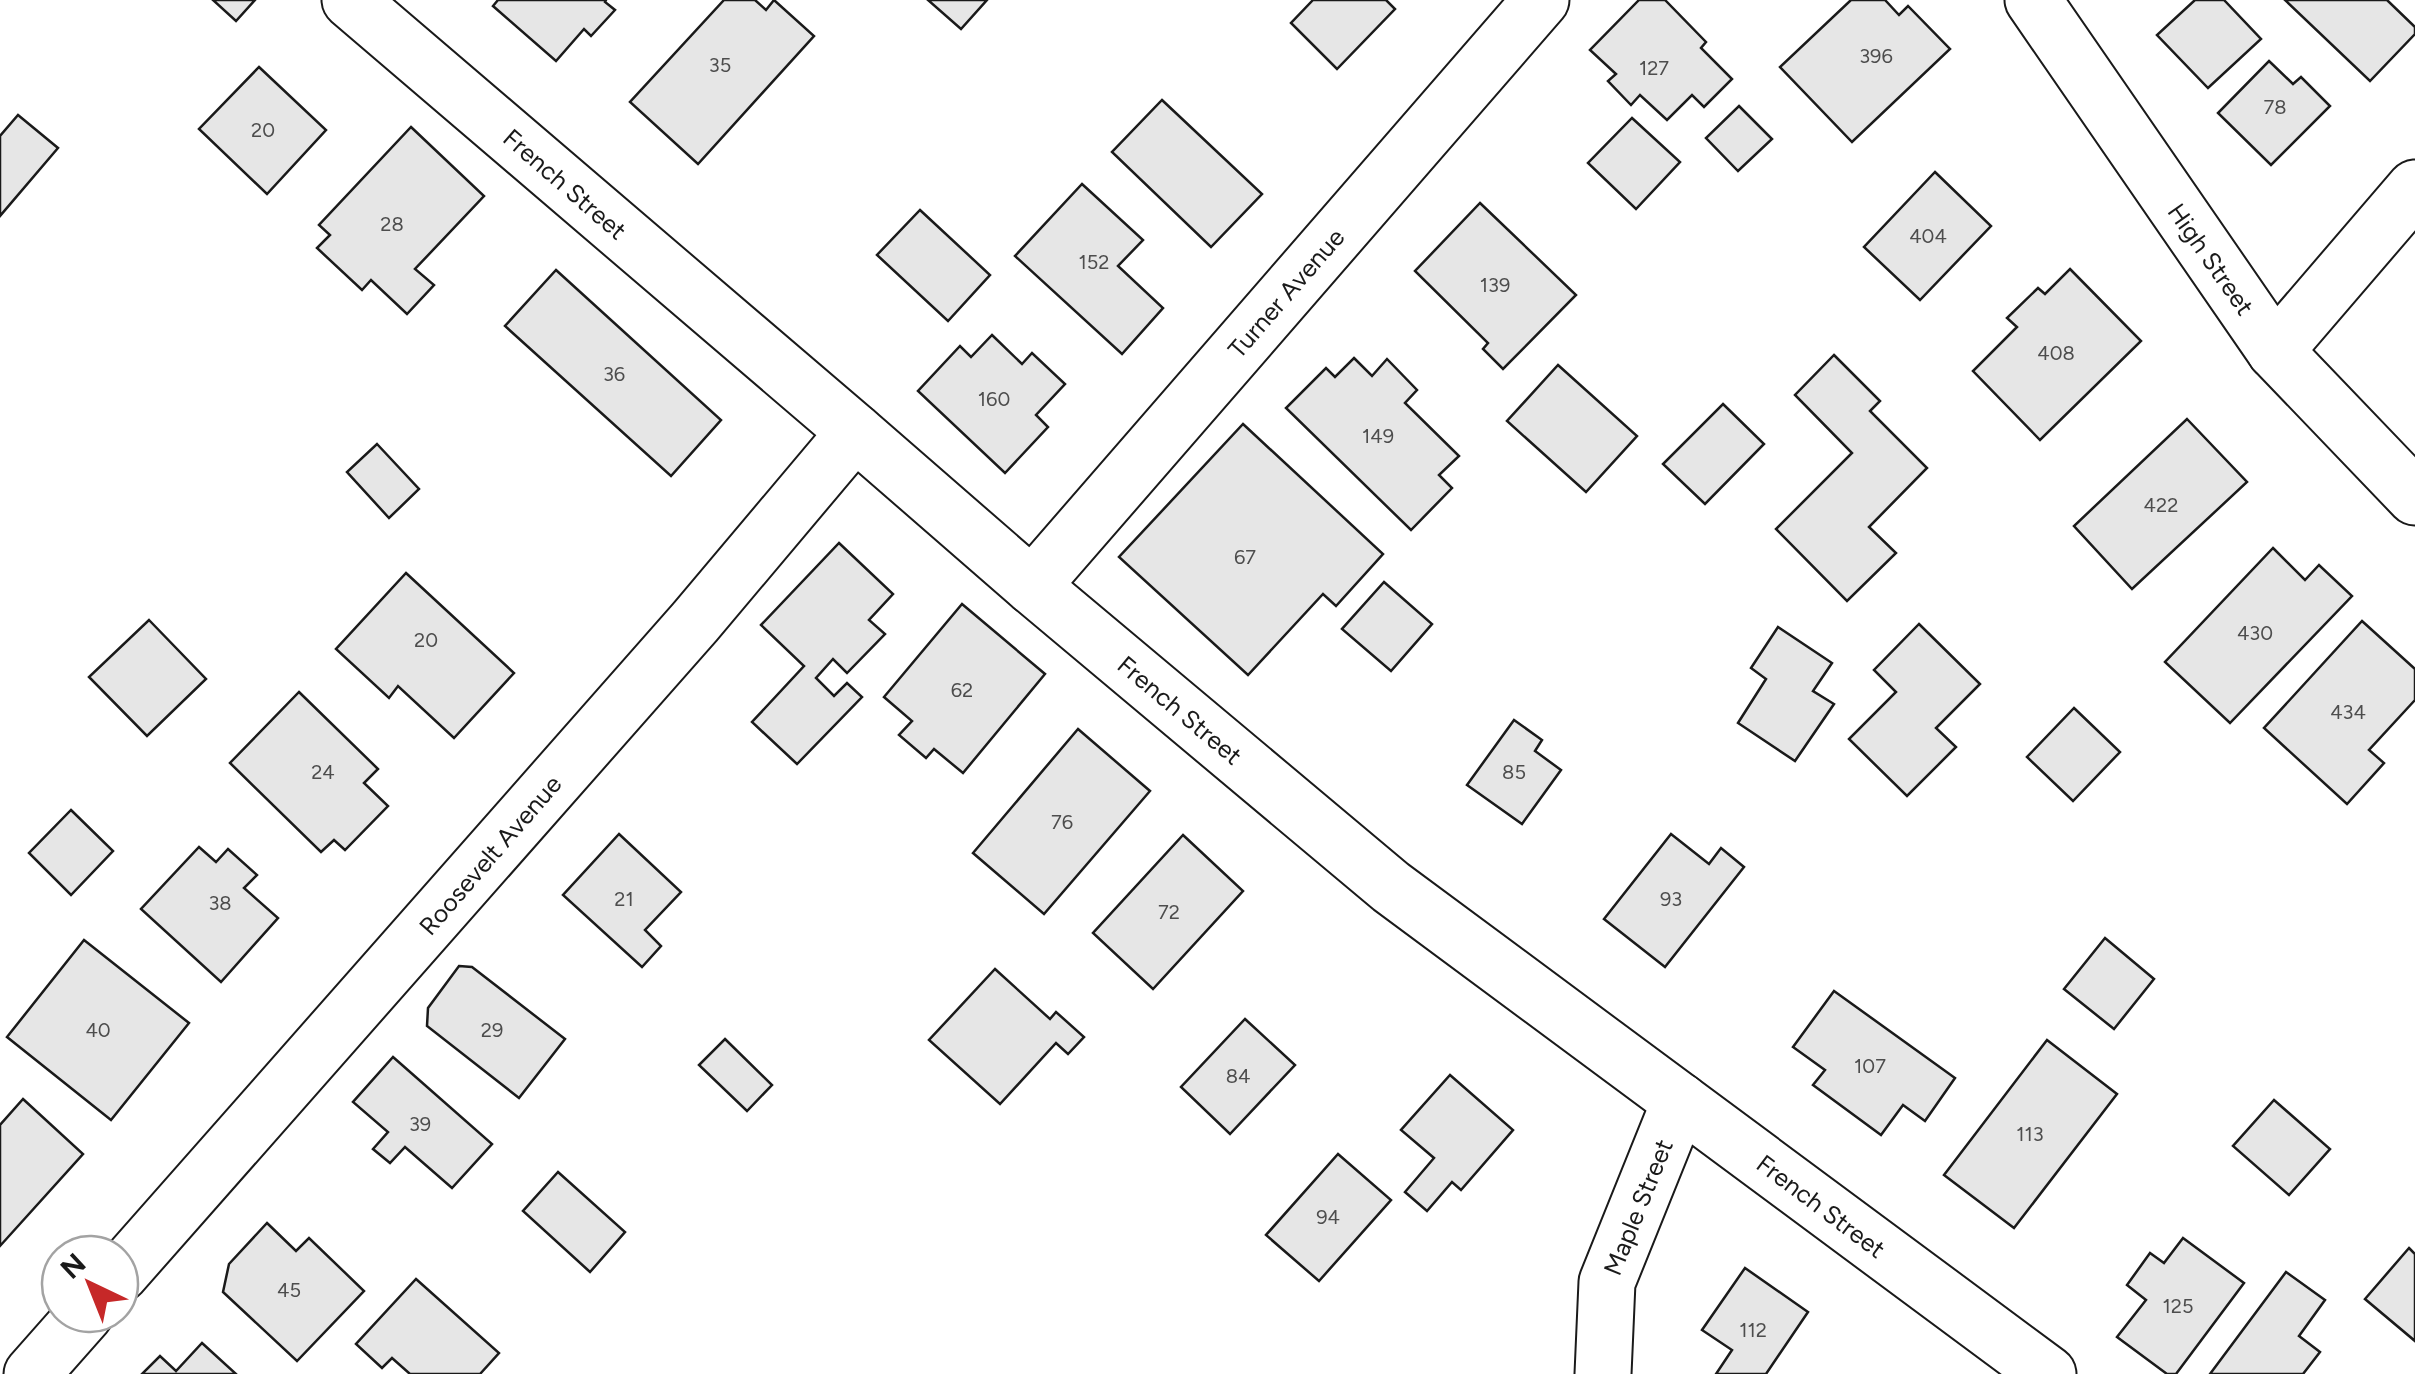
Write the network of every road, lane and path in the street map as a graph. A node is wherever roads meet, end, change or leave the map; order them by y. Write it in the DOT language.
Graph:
graph roads {
  1 [pos="350,0"];
  2 [pos="1541,0"];
  3 [pos="2033,0"];
  4 [pos="2415,188"];
  5 [pos="2275,352"];
  6 [pos="856,432"];
  7 [pos="2415,496"];
  8 [pos="1032,586"];
  9 [pos="1680,1101"];
  10 [pos="140,1251"];
  11 [pos="67,1334"];
  12 [pos="32,1374"];
  13 [pos="1602,1374"];
  14 [pos="2048,1374"];
  1 -- 6 [label="street, French Street"];
  2 -- 8 [label="street, Turner Avenue"];
  3 -- 5 [label="street, High Street"];
  4 -- 5 [label="street"];
  5 -- 7 [label="street, High Street"];
  6 -- 8 [label="street, French Street"];
  6 -- 10 [label="street, Roosevelt Avenue"];
  8 -- 9 [label="street, French Street"];
  9 -- 13 [label="street, Maple Street"];
  9 -- 14 [label="street, French Street"];
  11 -- 12 [label="street"];
}
